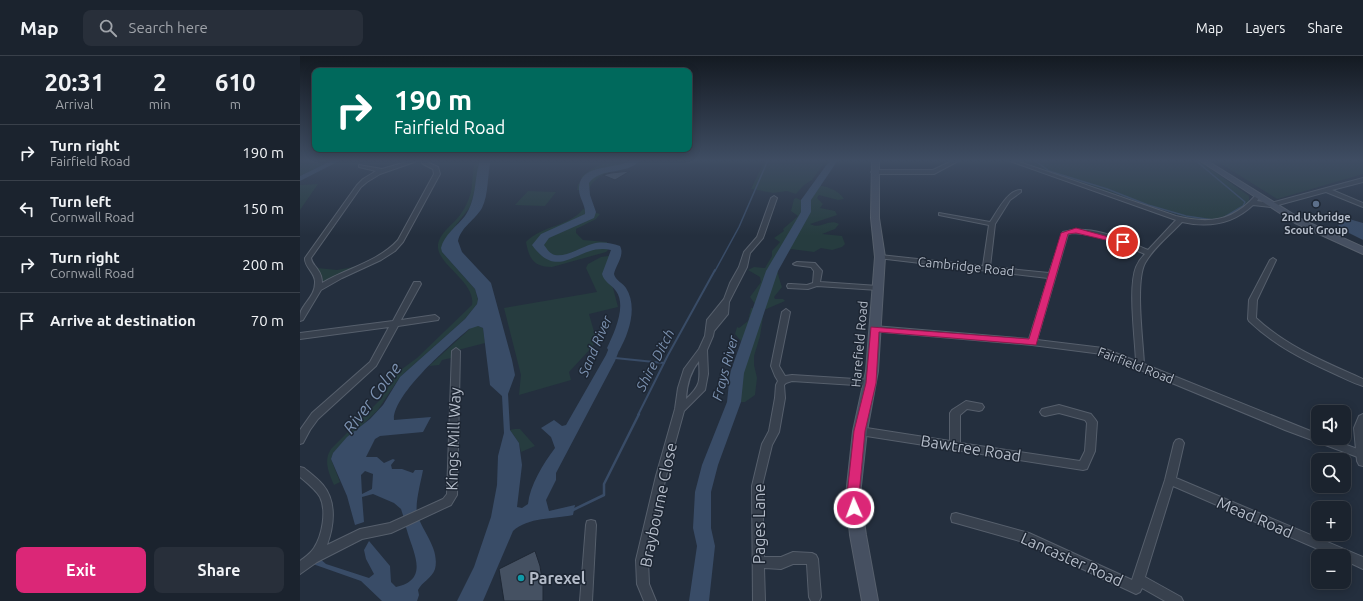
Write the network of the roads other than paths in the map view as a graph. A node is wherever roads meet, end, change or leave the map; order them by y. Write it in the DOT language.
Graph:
graph roads {
  1 [pos="360,185"];
  2 [pos="430,185"];
  3 [pos="874,185"];
  4 [pos="1084,185"];
  5 [pos="1236,185"];
  6 [pos="1246,185"];
  7 [pos="1344,185"];
  8 [pos="1328,190"];
  9 [pos="1019,191"];
  10 [pos="774,198"];
  11 [pos="1255,200"];
  12 [pos="1272,204"];
  13 [pos="1363,205"];
  14 [pos="941,214"];
  15 [pos="1181,219"];
  16 [pos="992,224"];
  17 [pos="1363,246"];
  18 [pos="1363,251"];
  19 [pos="1150,253"];
  20 [pos="880,257"];
  21 [pos="1273,260"];
  22 [pos="797,264"];
  23 [pos="986,268"];
  24 [pos="1053,276"];
  25 [pos="417,284"];
  26 [pos="816,284"];
  27 [pos="791,286"];
  28 [pos="878,288"];
  29 [pos="318,289"];
  30 [pos="786,312"];
  31 [pos="300,318"];
  32 [pos="435,318"];
  33 [pos="396,323"];
  34 [pos="874,329"];
  35 [pos="300,336"];
  36 [pos="1032,342"];
  37 [pos="703,350"];
  38 [pos="456,351"];
  39 [pos="1140,366"];
  40 [pos="783,380"];
  41 [pos="871,383"];
  42 [pos="1363,383"];
  43 [pos="979,407"];
  44 [pos="680,409"];
  45 [pos="1045,412"];
  46 [pos="1363,420"];
  47 [pos="860,431"];
  48 [pos="300,440"];
  49 [pos="1179,443"];
  50 [pos="955,445"];
  51 [pos="1362,458"];
  52 [pos="300,471"];
  53 [pos="1170,480"];
  54 [pos="956,518"];
  55 [pos="591,525"];
  56 [pos="315,557"];
  57 [pos="759,562"];
  58 [pos="1363,563"];
  59 [pos="300,568"];
  60 [pos="1138,580"];
  61 [pos="815,598"];
  62 [pos="586,601"];
  63 [pos="650,601"];
  64 [pos="759,601"];
  65 [pos="870,601"];
  66 [pos="1177,601"];
  1 -- 29 [label="street"];
  2 -- 29 [label="street"];
  3 -- 20 [label="main road, Harefield Road"];
  4 -- 15 [label="street"];
  5 -- 11 [label="main road"];
  6 -- 12 [label="main road"];
  7 -- 8 [label="street"];
  8 -- 12 [label="street"];
  8 -- 13 [label="street"];
  9 -- 16 [label="street"];
  10 -- 37 [label="street, Braybourne Close"];
  11 -- 12 [label="main road"];
  11 -- 15 [label="street"];
  12 -- 17 [label="main road"];
  12 -- 18 [label="main road"];
  14 -- 16 [label="street"];
  15 -- 19 [label="street"];
  16 -- 23 [label="street"];
  19 -- 24 [label="street"];
  19 -- 39 [label="street"];
  20 -- 23 [label="street, Cambridge Road"];
  20 -- 28 [label="main road, Harefield Road"];
  21 -- 42 [label="street"];
  22 -- 26 [label="street"];
  23 -- 24 [label="street, Cambridge Road"];
  24 -- 36 [label="street"];
  25 -- 33 [label="street"];
  26 -- 27 [label="street"];
  26 -- 28 [label="street"];
  28 -- 34 [label="main road, Harefield Road"];
  29 -- 31 [label="street"];
  30 -- 40 [label="street"];
  32 -- 33 [label="street"];
  33 -- 35 [label="street"];
  33 -- 48 [label="street"];
  34 -- 36 [label="street, Fairfield Road"];
  34 -- 41 [label="main road, Harefield Road"];
  36 -- 39 [label="street, Fairfield Road"];
  37 -- 44 [label="street, Braybourne Close"];
  37 -- 44 [label="street, Braybourne Close"];
  38 -- 56 [label="street, Kings Mill Way"];
  39 -- 51 [label="street, Fairfield Road"];
  40 -- 41 [label="street"];
  40 -- 57 [label="street, Pages Lane"];
  41 -- 47 [label="main road, Harefield Road"];
  43 -- 50 [label="street"];
  44 -- 63 [label="street, Braybourne Close"];
  45 -- 50 [label="street, Bawtree Road"];
  46 -- 51 [label="street"];
  47 -- 50 [label="street, Bawtree Road"];
  47 -- 65 [label="main road, Harefield Road"];
  49 -- 53 [label="street"];
  52 -- 56 [label="street"];
  53 -- 58 [label="street, Mead Road"];
  53 -- 60 [label="street"];
  54 -- 60 [label="street, Lancaster Road"];
  55 -- 62 [label="street"];
  56 -- 59 [label="street, Kings Mill Way"];
  57 -- 61 [label="street"];
  57 -- 64 [label="street, Pages Lane"];
  60 -- 66 [label="street, Lancaster Road"];
}
